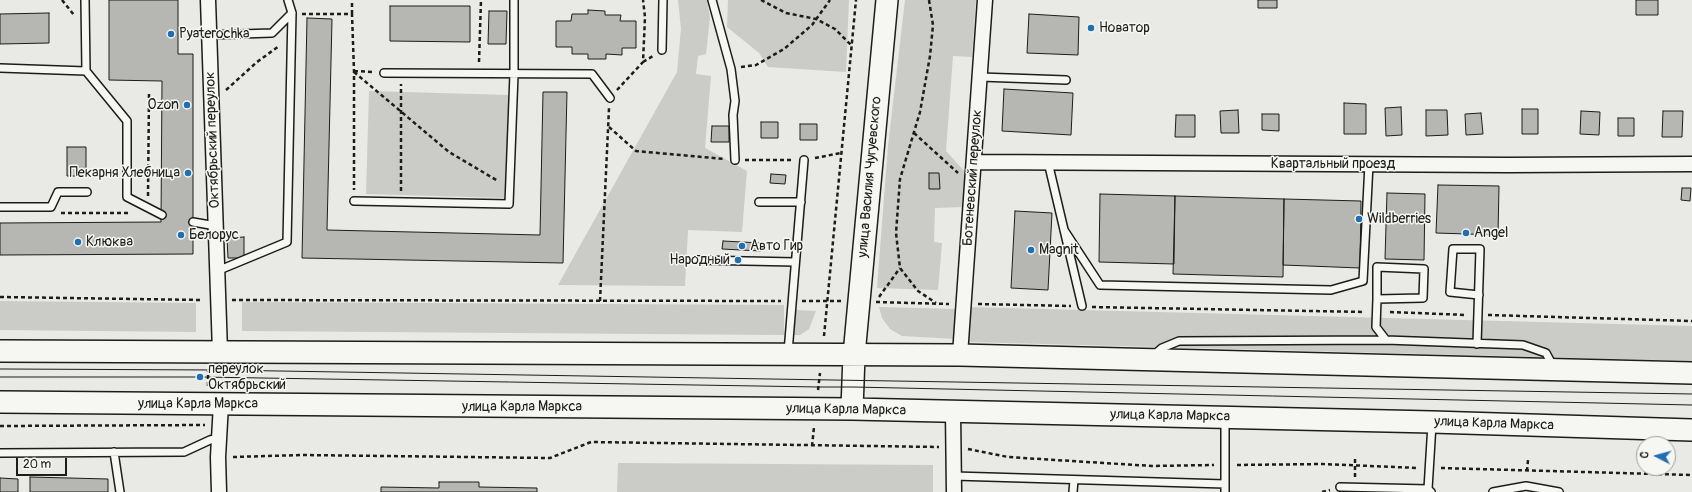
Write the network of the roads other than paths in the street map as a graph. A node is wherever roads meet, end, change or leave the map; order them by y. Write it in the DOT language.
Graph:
graph roads {
  1 [pos="85,0"];
  2 [pos="208,0"];
  3 [pos="288,0"];
  4 [pos="514,0"];
  5 [pos="663,0"];
  6 [pos="712,0"];
  7 [pos="887,0"];
  8 [pos="985,0"];
  9 [pos="292,13"];
  10 [pos="209,35"];
  11 [pos="662,50"];
  12 [pos="0,68"];
  13 [pos="86,71"];
  14 [pos="384,73"];
  15 [pos="514,74"];
  16 [pos="980,77"];
  17 [pos="1066,80"];
  18 [pos="610,98"];
  19 [pos="735,160"];
  20 [pos="804,160"];
  21 [pos="974,162"];
  22 [pos="1048,162"];
  23 [pos="1369,164"];
  24 [pos="1692,164"];
  25 [pos="86,192"];
  26 [pos="354,201"];
  27 [pos="759,202"];
  28 [pos="801,202"];
  29 [pos="0,207"];
  30 [pos="162,215"];
  31 [pos="193,222"];
  32 [pos="216,226"];
  33 [pos="1064,230"];
  34 [pos="697,260"];
  35 [pos="795,262"];
  36 [pos="217,271"];
  37 [pos="1478,295"];
  38 [pos="1377,299"];
  39 [pos="1082,306"];
  40 [pos="1386,340"];
  41 [pos="1477,344"];
  42 [pos="0,351"];
  43 [pos="220,352"];
  44 [pos="788,354"];
  45 [pos="854,355"];
  46 [pos="960,355"];
  47 [pos="1148,360"];
  48 [pos="1555,369"];
  49 [pos="1692,373"];
  50 [pos="0,402"];
  51 [pos="221,404"];
  52 [pos="852,410"];
  53 [pos="953,412"];
  54 [pos="1225,418"];
  55 [pos="1432,422"];
  56 [pos="1692,430"];
  57 [pos="219,438"];
  58 [pos="114,452"];
  59 [pos="0,453"];
  60 [pos="954,476"];
  61 [pos="1074,480"];
  62 [pos="1225,484"];
  63 [pos="1340,487"];
  64 [pos="1430,490"];
  65 [pos="120,492"];
  66 [pos="219,492"];
  67 [pos="954,492"];
  68 [pos="1074,492"];
  69 [pos="1225,492"];
  70 [pos="1493,492"];
  71 [pos="1559,492"];
  1 -- 13 [label="lane"];
  2 -- 10 [label="street, Октябрьский переулок"];
  3 -- 9 [label="lane"];
  4 -- 15 [label="lane"];
  5 -- 11 [label="lane"];
  6 -- 19 [label="lane"];
  7 -- 45 [label="main road, улица Василия Чугуевского"];
  8 -- 16 [label="street, Ботеневский переулок"];
  9 -- 10 [label="lane"];
  9 -- 36 [label="lane"];
  10 -- 32 [label="street, Октябрьский переулок"];
  12 -- 13 [label="lane"];
  13 -- 30 [label="lane"];
  14 -- 15 [label="lane"];
  15 -- 18 [label="lane"];
  15 -- 26 [label="lane"];
  16 -- 17 [label="lane"];
  16 -- 21 [label="street, Ботеневский переулок"];
  20 -- 28 [label="lane"];
  21 -- 22 [label="street, Квартальный проезд"];
  21 -- 46 [label="street, Ботеневский переулок"];
  22 -- 23 [label="street, Квартальный проезд"];
  22 -- 33 [label="lane"];
  23 -- 24 [label="street, Квартальный проезд"];
  23 -- 33 [label="lane"];
  25 -- 29 [label="lane"];
  27 -- 28 [label="lane"];
  28 -- 35 [label="lane"];
  31 -- 32 [label="lane"];
  32 -- 36 [label="street, Октябрьский переулок"];
  33 -- 39 [label="lane"];
  34 -- 35 [label="lane"];
  35 -- 44 [label="lane"];
  36 -- 43 [label="street, Октябрьский переулок"];
  37 -- 37 [label="lane"];
  37 -- 41 [label="lane"];
  38 -- 38 [label="lane"];
  38 -- 40 [label="lane"];
  40 -- 41 [label="lane"];
  40 -- 47 [label="lane"];
  41 -- 48 [label="lane"];
  42 -- 43 [label="main road"];
  43 -- 44 [label="main road"];
  44 -- 45 [label="main road"];
  45 -- 46 [label="main road"];
  45 -- 52 [label="main road, улица Василия Чугуевского"];
  46 -- 47 [label="main road"];
  47 -- 48 [label="main road"];
  48 -- 49 [label="main road"];
  50 -- 51 [label="main road, улица Карла Маркса"];
  51 -- 52 [label="main road, улица Карла Маркса"];
  51 -- 57 [label="street"];
  52 -- 53 [label="main road, улица Карла Маркса"];
  53 -- 54 [label="main road, улица Карла Маркса"];
  53 -- 60 [label="street"];
  54 -- 55 [label="main road, улица Карла Маркса"];
  54 -- 62 [label="lane"];
  55 -- 56 [label="main road, улица Карла Маркса"];
  55 -- 64 [label="lane"];
  57 -- 58 [label="lane"];
  57 -- 66 [label="street"];
  58 -- 59 [label="lane"];
  58 -- 65 [label="lane"];
  60 -- 61 [label="lane"];
  60 -- 67 [label="street"];
  61 -- 62 [label="lane"];
  61 -- 68 [label="lane"];
  62 -- 69 [label="lane"];
  63 -- 64 [label="lane"];
  70 -- 71 [label="lane"];
}
